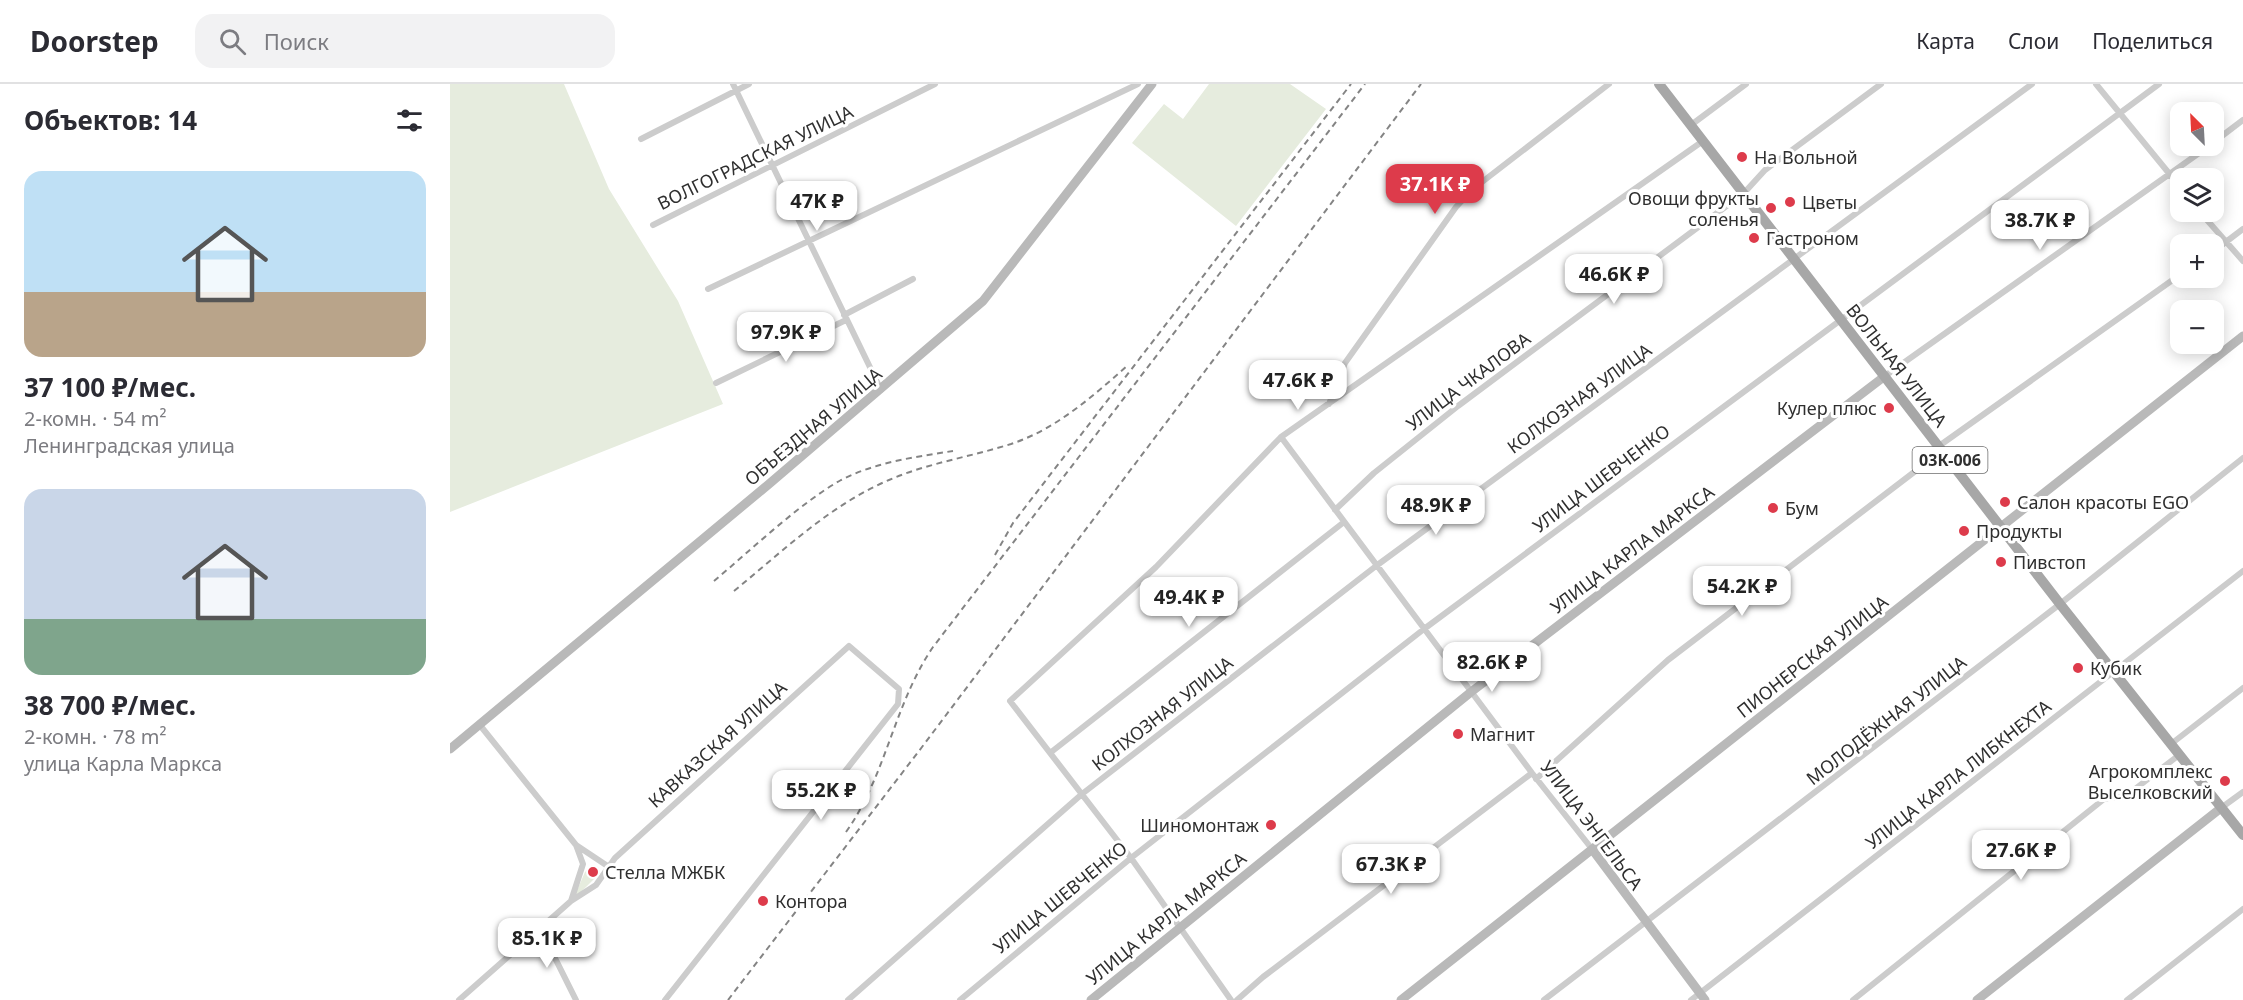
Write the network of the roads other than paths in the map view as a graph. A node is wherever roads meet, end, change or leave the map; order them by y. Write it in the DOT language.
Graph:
graph roads {
  1 [pos="749,84"];
  2 [pos="935,84"];
  3 [pos="1138,84"];
  4 [pos="1152,84"];
  5 [pos="1609,84"];
  6 [pos="1659,84"];
  7 [pos="1746,84"];
  8 [pos="1881,84"];
  9 [pos="2032,84"];
  10 [pos="2096,84"];
  11 [pos="2159,84"];
  12 [pos="735,87"];
  13 [pos="2121,113"];
  14 [pos="2243,120"];
  15 [pos="1691,125"];
  16 [pos="2224,134"];
  17 [pos="641,139"];
  18 [pos="1703,141"];
  19 [pos="2195,156"];
  20 [pos="772,166"];
  21 [pos="2178,168"];
  22 [pos="2170,174"];
  23 [pos="1744,193"];
  24 [pos="2208,222"];
  25 [pos="653,225"];
  26 [pos="2243,229"];
  27 [pos="807,240"];
  28 [pos="2226,243"];
  29 [pos="1794,259"];
  30 [pos="2243,261"];
  31 [pos="913,279"];
  32 [pos="2170,282"];
  33 [pos="708,289"];
  34 [pos="845,317"];
  35 [pos="1841,318"];
  36 [pos="2243,336"];
  37 [pos="1885,376"];
  38 [pos="716,382"];
  39 [pos="881,391"];
  40 [pos="1329,404"];
  41 [pos="1281,437"];
  42 [pos="1941,448"];
  43 [pos="2243,458"];
  44 [pos="1335,510"];
  45 [pos="1344,522"];
  46 [pos="2002,527"];
  47 [pos="1376,566"];
  48 [pos="2243,571"];
  49 [pos="2060,604"];
  50 [pos="1424,628"];
  51 [pos="2114,672"];
  52 [pos="2243,688"];
  53 [pos="1471,692"];
  54 [pos="479,724"];
  55 [pos="2171,744"];
  56 [pos="450,749"];
  57 [pos="1050,753"];
  58 [pos="2180,755"];
  59 [pos="1534,776"];
  60 [pos="2243,792"];
  61 [pos="1082,794"];
  62 [pos="2222,808"];
  63 [pos="2243,835"];
  64 [pos="576,845"];
  65 [pos="1592,849"];
  66 [pos="1131,858"];
  67 [pos="609,867"];
  68 [pos="571,901"];
  69 [pos="2243,909"];
  70 [pos="1645,923"];
  71 [pos="540,928"];
  72 [pos="1179,928"];
  73 [pos="1702,996"];
  74 [pos="459,1000"];
  75 [pos="576,1000"];
  76 [pos="665,1000"];
  77 [pos="848,1000"];
  78 [pos="960,1000"];
  79 [pos="1091,1000"];
  80 [pos="1231,1000"];
  81 [pos="1237,1000"];
  82 [pos="1401,1000"];
  83 [pos="1544,1000"];
  84 [pos="1691,1000"];
  85 [pos="1853,1000"];
  86 [pos="1977,1000"];
  87 [pos="2127,1000"];
  1 -- 12 [label="street"];
  2 -- 20 [label="street, ВОЛГОГРАДСКАЯ УЛИЦА"];
  3 -- 27 [label="street"];
  4 -- 39 [label="street, ОБЪЕЗДНАЯ УЛИЦА"];
  5 -- 40 [label="street"];
  6 -- 15 [label="main road, ВОЛЬНАЯ УЛИЦА / 03К-006"];
  7 -- 15 [label="street"];
  8 -- 23 [label="street, УЛИЦА ЧКАЛОВА"];
  9 -- 29 [label="street, КОЛХОЗНАЯ УЛИЦА"];
  10 -- 13 [label="street"];
  11 -- 13 [label="street, УЛИЦА ШЕВЧЕНКО"];
  12 -- 17 [label="street"];
  12 -- 20 [label="street"];
  13 -- 22 [label="street"];
  13 -- 35 [label="street, УЛИЦА ШЕВЧЕНКО"];
  14 -- 16 [label="street"];
  15 -- 18 [label="main road, ВОЛЬНАЯ УЛИЦА / 03К-006"];
  18 -- 23 [label="main road, ВОЛЬНАЯ УЛИЦА / 03К-006"];
  18 -- 40 [label="street"];
  19 -- 21 [label="street, УЛИЦА КАРЛА МАРКСА"];
  20 -- 25 [label="street, ВОЛГОГРАДСКАЯ УЛИЦА"];
  20 -- 27 [label="street"];
  22 -- 37 [label="street, УЛИЦА КАРЛА МАРКСА"];
  23 -- 29 [label="main road, ВОЛЬНАЯ УЛИЦА / 03К-006"];
  23 -- 44 [label="street, УЛИЦА ЧКАЛОВА"];
  24 -- 28 [label="street"];
  26 -- 28 [label="street"];
  27 -- 33 [label="street"];
  27 -- 34 [label="street"];
  28 -- 30 [label="street"];
  29 -- 35 [label="main road, ВОЛЬНАЯ УЛИЦА / 03К-006"];
  29 -- 47 [label="street, КОЛХОЗНАЯ УЛИЦА"];
  31 -- 34 [label="street"];
  32 -- 42 [label="street"];
  34 -- 38 [label="street"];
  34 -- 39 [label="street"];
  35 -- 37 [label="main road, ВОЛЬНАЯ УЛИЦА / 03К-006"];
  35 -- 50 [label="street, УЛИЦА ШЕВЧЕНКО"];
  36 -- 46 [label="street, ПИОНЕРСКАЯ УЛИЦА"];
  37 -- 42 [label="main road, ВОЛЬНАЯ УЛИЦА / 03К-006"];
  37 -- 53 [label="street, УЛИЦА КАРЛА МАРКСА"];
  39 -- 54 [label="street, ОБЪЕЗДНАЯ УЛИЦА"];
  40 -- 41 [label="street"];
  41 -- 44 [label="street, УЛИЦА ЭНГЕЛЬСА"];
  41 -- 57 [label="street"];
  42 -- 46 [label="main road, ВОЛЬНАЯ УЛИЦА / 03К-006"];
  42 -- 59 [label="street"];
  43 -- 49 [label="street, МОЛОДЁЖНАЯ УЛИЦА"];
  44 -- 45 [label="street, УЛИЦА ЭНГЕЛЬСА"];
  45 -- 47 [label="street, УЛИЦА ЭНГЕЛЬСА"];
  45 -- 57 [label="street"];
  46 -- 49 [label="main road, ВОЛЬНАЯ УЛИЦА / 03К-006"];
  46 -- 65 [label="street, ПИОНЕРСКАЯ УЛИЦА"];
  47 -- 50 [label="street, УЛИЦА ЭНГЕЛЬСА"];
  47 -- 61 [label="street, КОЛХОЗНАЯ УЛИЦА"];
  48 -- 51 [label="street, УЛИЦА КАРЛА ЛИБКНЕХТА"];
  49 -- 51 [label="main road, ВОЛЬНАЯ УЛИЦА / 03К-006"];
  49 -- 70 [label="street, МОЛОДЁЖНАЯ УЛИЦА"];
  50 -- 53 [label="street, УЛИЦА ЭНГЕЛЬСА"];
  50 -- 66 [label="street, УЛИЦА ШЕВЧЕНКО"];
  51 -- 55 [label="main road, ВОЛЬНАЯ УЛИЦА / 03К-006"];
  51 -- 73 [label="street, УЛИЦА КАРЛА ЛИБКНЕХТА"];
  52 -- 55 [label="street"];
  53 -- 59 [label="street, УЛИЦА ЭНГЕЛЬСА"];
  53 -- 72 [label="street, УЛИЦА КАРЛА МАРКСА"];
  54 -- 56 [label="street, ОБЪЕЗДНАЯ УЛИЦА"];
  54 -- 64 [label="street"];
  55 -- 58 [label="main road, ВОЛЬНАЯ УЛИЦА / 03К-006"];
  57 -- 61 [label="street"];
  58 -- 62 [label="main road, ВОЛЬНАЯ УЛИЦА / 03К-006"];
  58 -- 85 [label="street"];
  59 -- 65 [label="street, УЛИЦА ЭНГЕЛЬСА"];
  59 -- 81 [label="street"];
  60 -- 62 [label="street"];
  61 -- 66 [label="street"];
  61 -- 77 [label="street, КОЛХОЗНАЯ УЛИЦА"];
  62 -- 63 [label="main road, ВОЛЬНАЯ УЛИЦА / 03К-006"];
  62 -- 86 [label="street"];
  64 -- 67 [label="street"];
  64 -- 68 [label="street"];
  65 -- 70 [label="street, УЛИЦА ЭНГЕЛЬСА"];
  65 -- 82 [label="street, ПИОНЕРСКАЯ УЛИЦА"];
  66 -- 72 [label="street"];
  66 -- 78 [label="street, УЛИЦА ШЕВЧЕНКО"];
  67 -- 68 [label="street, КАВКАЗСКАЯ УЛИЦА"];
  67 -- 76 [label="street, КАВКАЗСКАЯ УЛИЦА"];
  68 -- 71 [label="street, КАВКАЗСКАЯ УЛИЦА"];
  69 -- 87 [label="street"];
  70 -- 73 [label="street, УЛИЦА ЭНГЕЛЬСА"];
  70 -- 83 [label="street, МОЛОДЁЖНАЯ УЛИЦА"];
  71 -- 74 [label="street, КАВКАЗСКАЯ УЛИЦА"];
  71 -- 75 [label="street"];
  72 -- 79 [label="street, УЛИЦА КАРЛА МАРКСА"];
  72 -- 80 [label="street"];
  73 -- 84 [label="street, УЛИЦА КАРЛА ЛИБКНЕХТА"];
}
